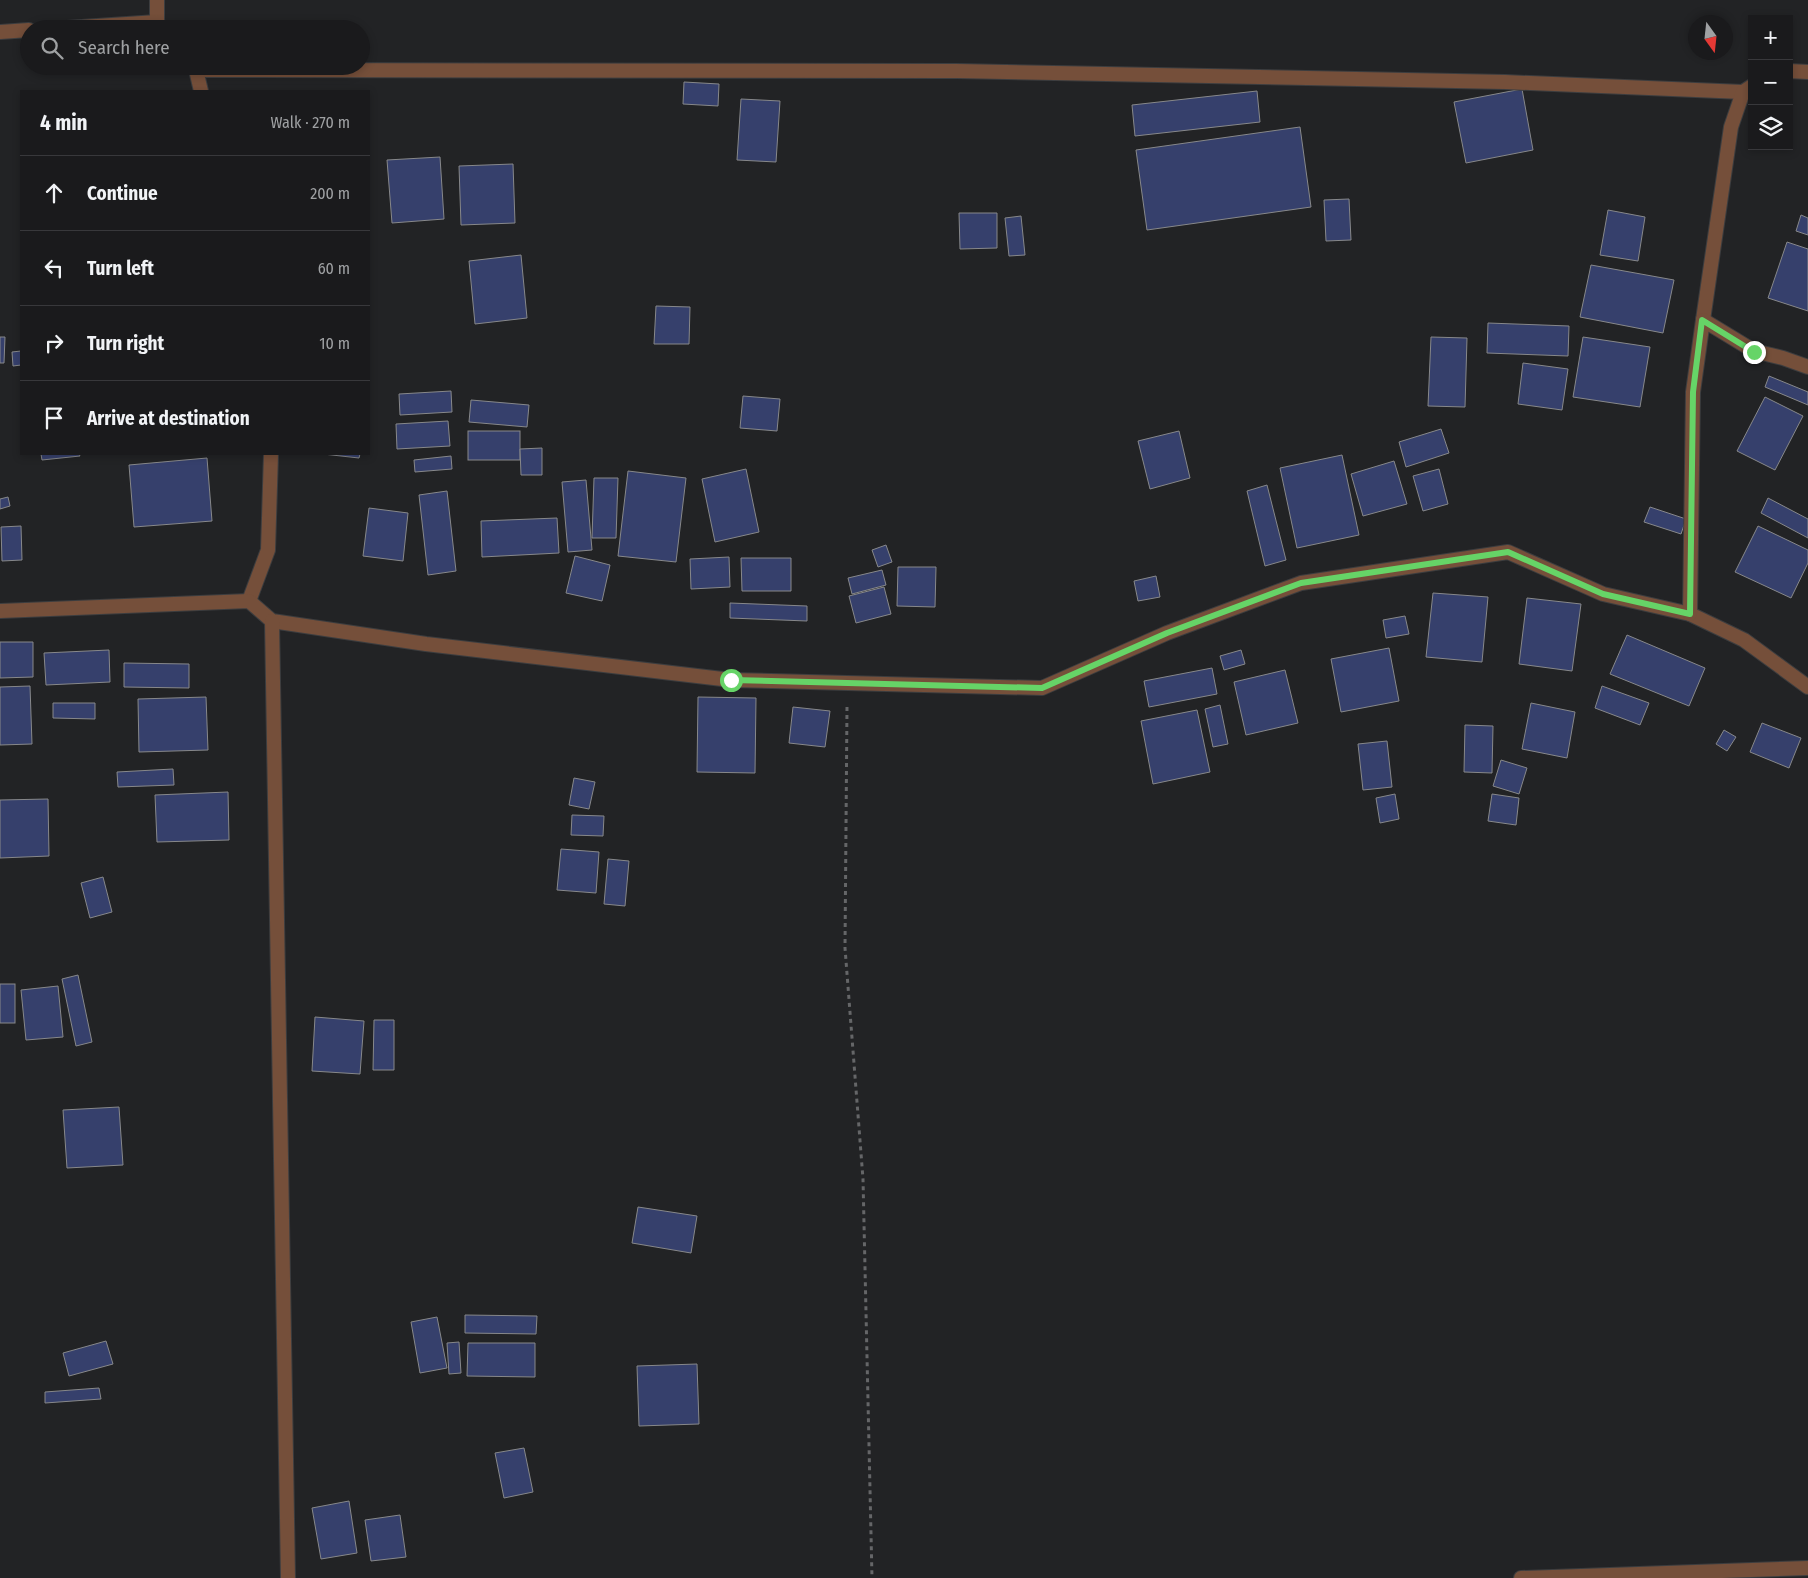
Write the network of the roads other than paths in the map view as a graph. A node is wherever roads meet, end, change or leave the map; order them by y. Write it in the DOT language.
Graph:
graph roads {
  1 [pos="157,0"];
  2 [pos="159,20"];
  3 [pos="20,31"];
  4 [pos="0,32"];
  5 [pos="1808,63"];
  6 [pos="370,69"];
  7 [pos="1797,71"];
  8 [pos="197,75"];
  9 [pos="1748,89"];
  10 [pos="201,90"];
  11 [pos="1702,320"];
  12 [pos="1808,367"];
  13 [pos="271,455"];
  14 [pos="249,601"];
  15 [pos="0,611"];
  16 [pos="1690,614"];
  17 [pos="272,621"];
  18 [pos="1808,687"];
  19 [pos="1808,1568"];
  20 [pos="288,1578"];
  21 [pos="1521,1578"];
  1 -- 2 [label="street"];
  3 -- 4 [label="street"];
  5 -- 7 [label="street"];
  6 -- 9 [label="street"];
  8 -- 10 [label="street"];
  9 -- 11 [label="street"];
  11 -- 12 [label="street"];
  11 -- 16 [label="street"];
  13 -- 14 [label="street"];
  14 -- 15 [label="street"];
  14 -- 17 [label="street"];
  16 -- 17 [label="street"];
  16 -- 18 [label="street"];
  17 -- 20 [label="street"];
  19 -- 21 [label="street"];
}
